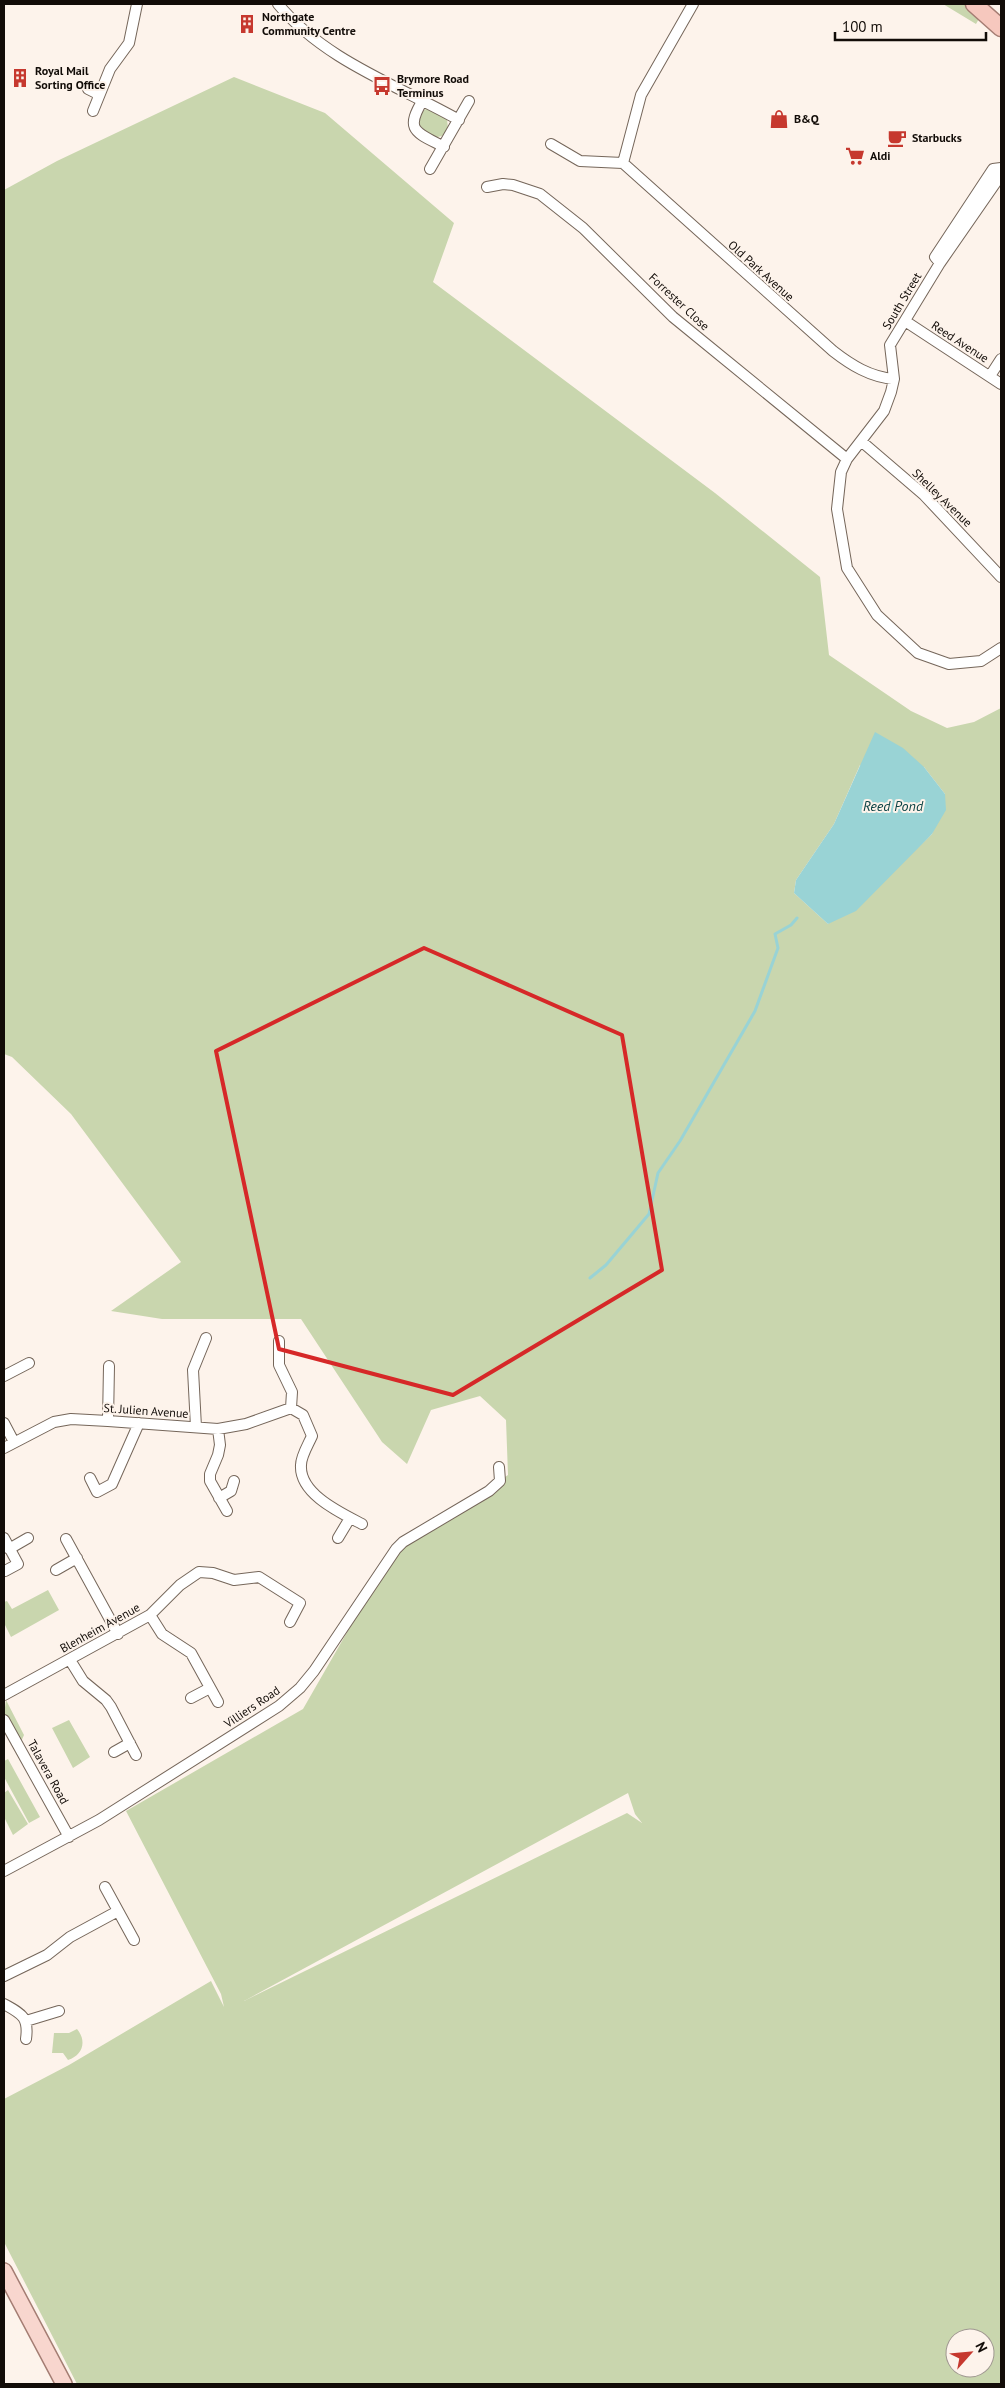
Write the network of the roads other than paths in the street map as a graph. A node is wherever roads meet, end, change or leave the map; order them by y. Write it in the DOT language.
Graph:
graph roads {
  1 [pos="137,4"];
  2 [pos="278,4"];
  3 [pos="693,4"];
  4 [pos="974,4"];
  5 [pos="989,4"];
  6 [pos="1001,15"];
  7 [pos="1001,28"];
  8 [pos="88,89"];
  9 [pos="98,94"];
  10 [pos="423,100"];
  11 [pos="469,101"];
  12 [pos="93,111"];
  13 [pos="459,120"];
  14 [pos="550,144"];
  15 [pos="444,147"];
  16 [pos="623,164"];
  17 [pos="1001,168"];
  18 [pos="430,170"];
  19 [pos="1001,175"];
  20 [pos="487,187"];
  21 [pos="940,263"];
  22 [pos="906,321"];
  23 [pos="1001,359"];
  24 [pos="990,376"];
  25 [pos="894,379"];
  26 [pos="1001,384"];
  27 [pos="861,442"];
  28 [pos="846,459"];
  29 [pos="1001,577"];
  30 [pos="1001,648"];
  31 [pos="206,1338"];
  32 [pos="279,1341"];
  33 [pos="30,1363"];
  34 [pos="109,1366"];
  35 [pos="4,1376"];
  36 [pos="290,1408"];
  37 [pos="108,1420"];
  38 [pos="4,1423"];
  39 [pos="139,1423"];
  40 [pos="196,1427"];
  41 [pos="218,1429"];
  42 [pos="14,1442"];
  43 [pos="4,1448"];
  44 [pos="499,1466"];
  45 [pos="90,1478"];
  46 [pos="234,1481"];
  47 [pos="220,1498"];
  48 [pos="227,1511"];
  49 [pos="350,1518"];
  50 [pos="362,1524"];
  51 [pos="4,1538"];
  52 [pos="28,1538"];
  53 [pos="338,1538"];
  54 [pos="66,1539"];
  55 [pos="9,1549"];
  56 [pos="77,1558"];
  57 [pos="56,1570"];
  58 [pos="5,1571"];
  59 [pos="150,1614"];
  60 [pos="290,1622"];
  61 [pos="118,1634"];
  62 [pos="70,1660"];
  63 [pos="210,1688"];
  64 [pos="4,1695"];
  65 [pos="191,1698"];
  66 [pos="218,1702"];
  67 [pos="4,1720"];
  68 [pos="130,1743"];
  69 [pos="114,1752"];
  70 [pos="136,1755"];
  71 [pos="69,1837"];
  72 [pos="4,1871"];
  73 [pos="104,1887"];
  74 [pos="118,1911"];
  75 [pos="134,1940"];
  76 [pos="4,1976"];
  77 [pos="4,2004"];
  78 [pos="59,2012"];
  79 [pos="26,2021"];
  80 [pos="26,2039"];
  81 [pos="4,2271"];
  82 [pos="64,2384"];
  1 -- 9 [label="street"];
  2 -- 10 [label="street"];
  3 -- 16 [label="street"];
  4 -- 7 [label="highway"];
  5 -- 6 [label="highway"];
  8 -- 9 [label="street"];
  9 -- 12 [label="street"];
  10 -- 13 [label="street"];
  10 -- 15 [label="street"];
  11 -- 13 [label="street"];
  13 -- 15 [label="street"];
  14 -- 16 [label="street"];
  15 -- 18 [label="street"];
  16 -- 25 [label="street, Old Park Avenue"];
  17 -- 21 [label="street, South Street"];
  19 -- 21 [label="street, South Street"];
  20 -- 28 [label="street, Forrester Close"];
  21 -- 22 [label="street, South Street"];
  22 -- 24 [label="street, Reed Avenue"];
  22 -- 25 [label="street, South Street"];
  23 -- 24 [label="street"];
  24 -- 26 [label="street, Reed Avenue"];
  25 -- 27 [label="street, South Street"];
  27 -- 28 [label="street, South Street"];
  27 -- 29 [label="street, Shelley Avenue"];
  28 -- 30 [label="street"];
  31 -- 40 [label="street"];
  32 -- 36 [label="street"];
  33 -- 35 [label="street"];
  34 -- 37 [label="street"];
  36 -- 41 [label="street, St. Julien Avenue"];
  36 -- 49 [label="street"];
  37 -- 39 [label="street, St. Julien Avenue"];
  37 -- 42 [label="street, St. Julien Avenue"];
  38 -- 42 [label="street"];
  39 -- 40 [label="street, St. Julien Avenue"];
  39 -- 45 [label="street"];
  40 -- 41 [label="street, St. Julien Avenue"];
  41 -- 47 [label="street"];
  42 -- 43 [label="street, St. Julien Avenue"];
  44 -- 71 [label="street, Villiers Road"];
  46 -- 47 [label="street"];
  47 -- 48 [label="street"];
  49 -- 50 [label="street"];
  49 -- 53 [label="street"];
  51 -- 55 [label="street"];
  52 -- 55 [label="street"];
  54 -- 56 [label="street"];
  55 -- 58 [label="street"];
  56 -- 57 [label="street"];
  56 -- 61 [label="street"];
  59 -- 60 [label="street, Blenheim Avenue"];
  59 -- 61 [label="street, Blenheim Avenue"];
  59 -- 63 [label="street"];
  61 -- 62 [label="street, Blenheim Avenue"];
  62 -- 64 [label="street, Blenheim Avenue"];
  62 -- 68 [label="street"];
  63 -- 65 [label="street"];
  63 -- 66 [label="street"];
  67 -- 71 [label="street, Talavera Road"];
  68 -- 69 [label="street"];
  68 -- 70 [label="street"];
  71 -- 72 [label="street, Villiers Road"];
  73 -- 74 [label="street"];
  74 -- 75 [label="street"];
  74 -- 76 [label="street"];
  77 -- 79 [label="street"];
  78 -- 79 [label="street"];
  79 -- 80 [label="street"];
  81 -- 82 [label="main road"];
}
